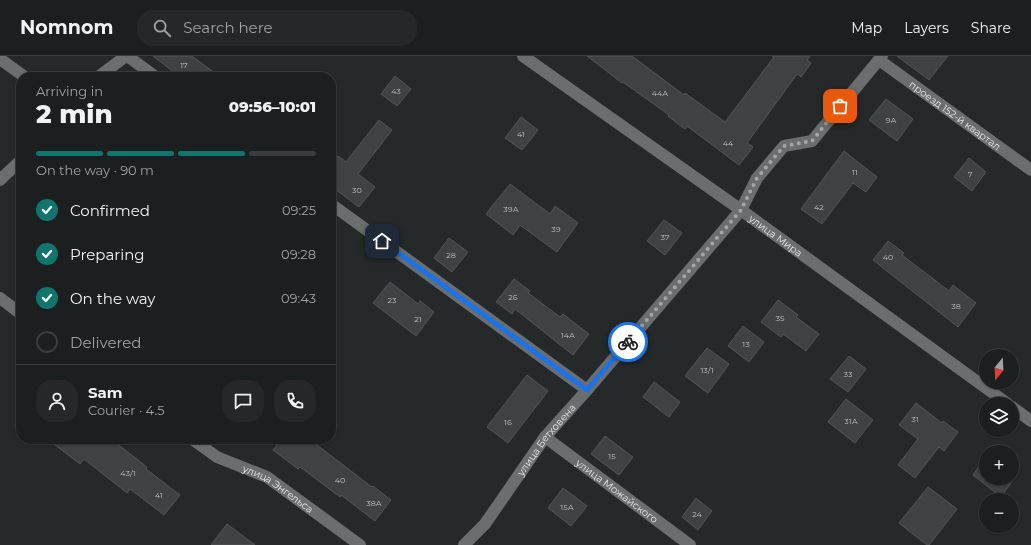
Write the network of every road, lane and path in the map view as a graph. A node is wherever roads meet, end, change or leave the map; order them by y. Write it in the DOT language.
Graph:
graph roads {
  1 [pos="127,56"];
  2 [pos="523,56"];
  3 [pos="880,58"];
  4 [pos="0,59"];
  5 [pos="18,72"];
  6 [pos="105,72"];
  7 [pos="149,72"];
  8 [pos="16,165"];
  9 [pos="1031,170"];
  10 [pos="0,180"];
  11 [pos="336,208"];
  12 [pos="741,210"];
  13 [pos="0,298"];
  14 [pos="16,310"];
  15 [pos="587,390"];
  16 [pos="998,397"];
  17 [pos="1019,412"];
  18 [pos="1031,421"];
  19 [pos="544,437"];
  20 [pos="199,444"];
  21 [pos="360,545"];
  22 [pos="464,545"];
  23 [pos="690,545"];
  1 -- 6 [label="street"];
  1 -- 7 [label="street"];
  2 -- 12 [label="street, улица Мира"];
  3 -- 9 [label="street, проезд 152-й квартал"];
  3 -- 12 [label="street, улица Бетховена"];
  4 -- 5 [label="street"];
  8 -- 10 [label="street"];
  11 -- 15 [label="street"];
  12 -- 15 [label="street, улица Бетховена"];
  12 -- 16 [label="street, улица Мира"];
  13 -- 14 [label="street"];
  15 -- 19 [label="street, улица Бетховена"];
  17 -- 18 [label="street"];
  19 -- 22 [label="street, улица Бетховена"];
  19 -- 23 [label="street, улица Можайского"];
  20 -- 21 [label="street, улица Энгельса"];
}
